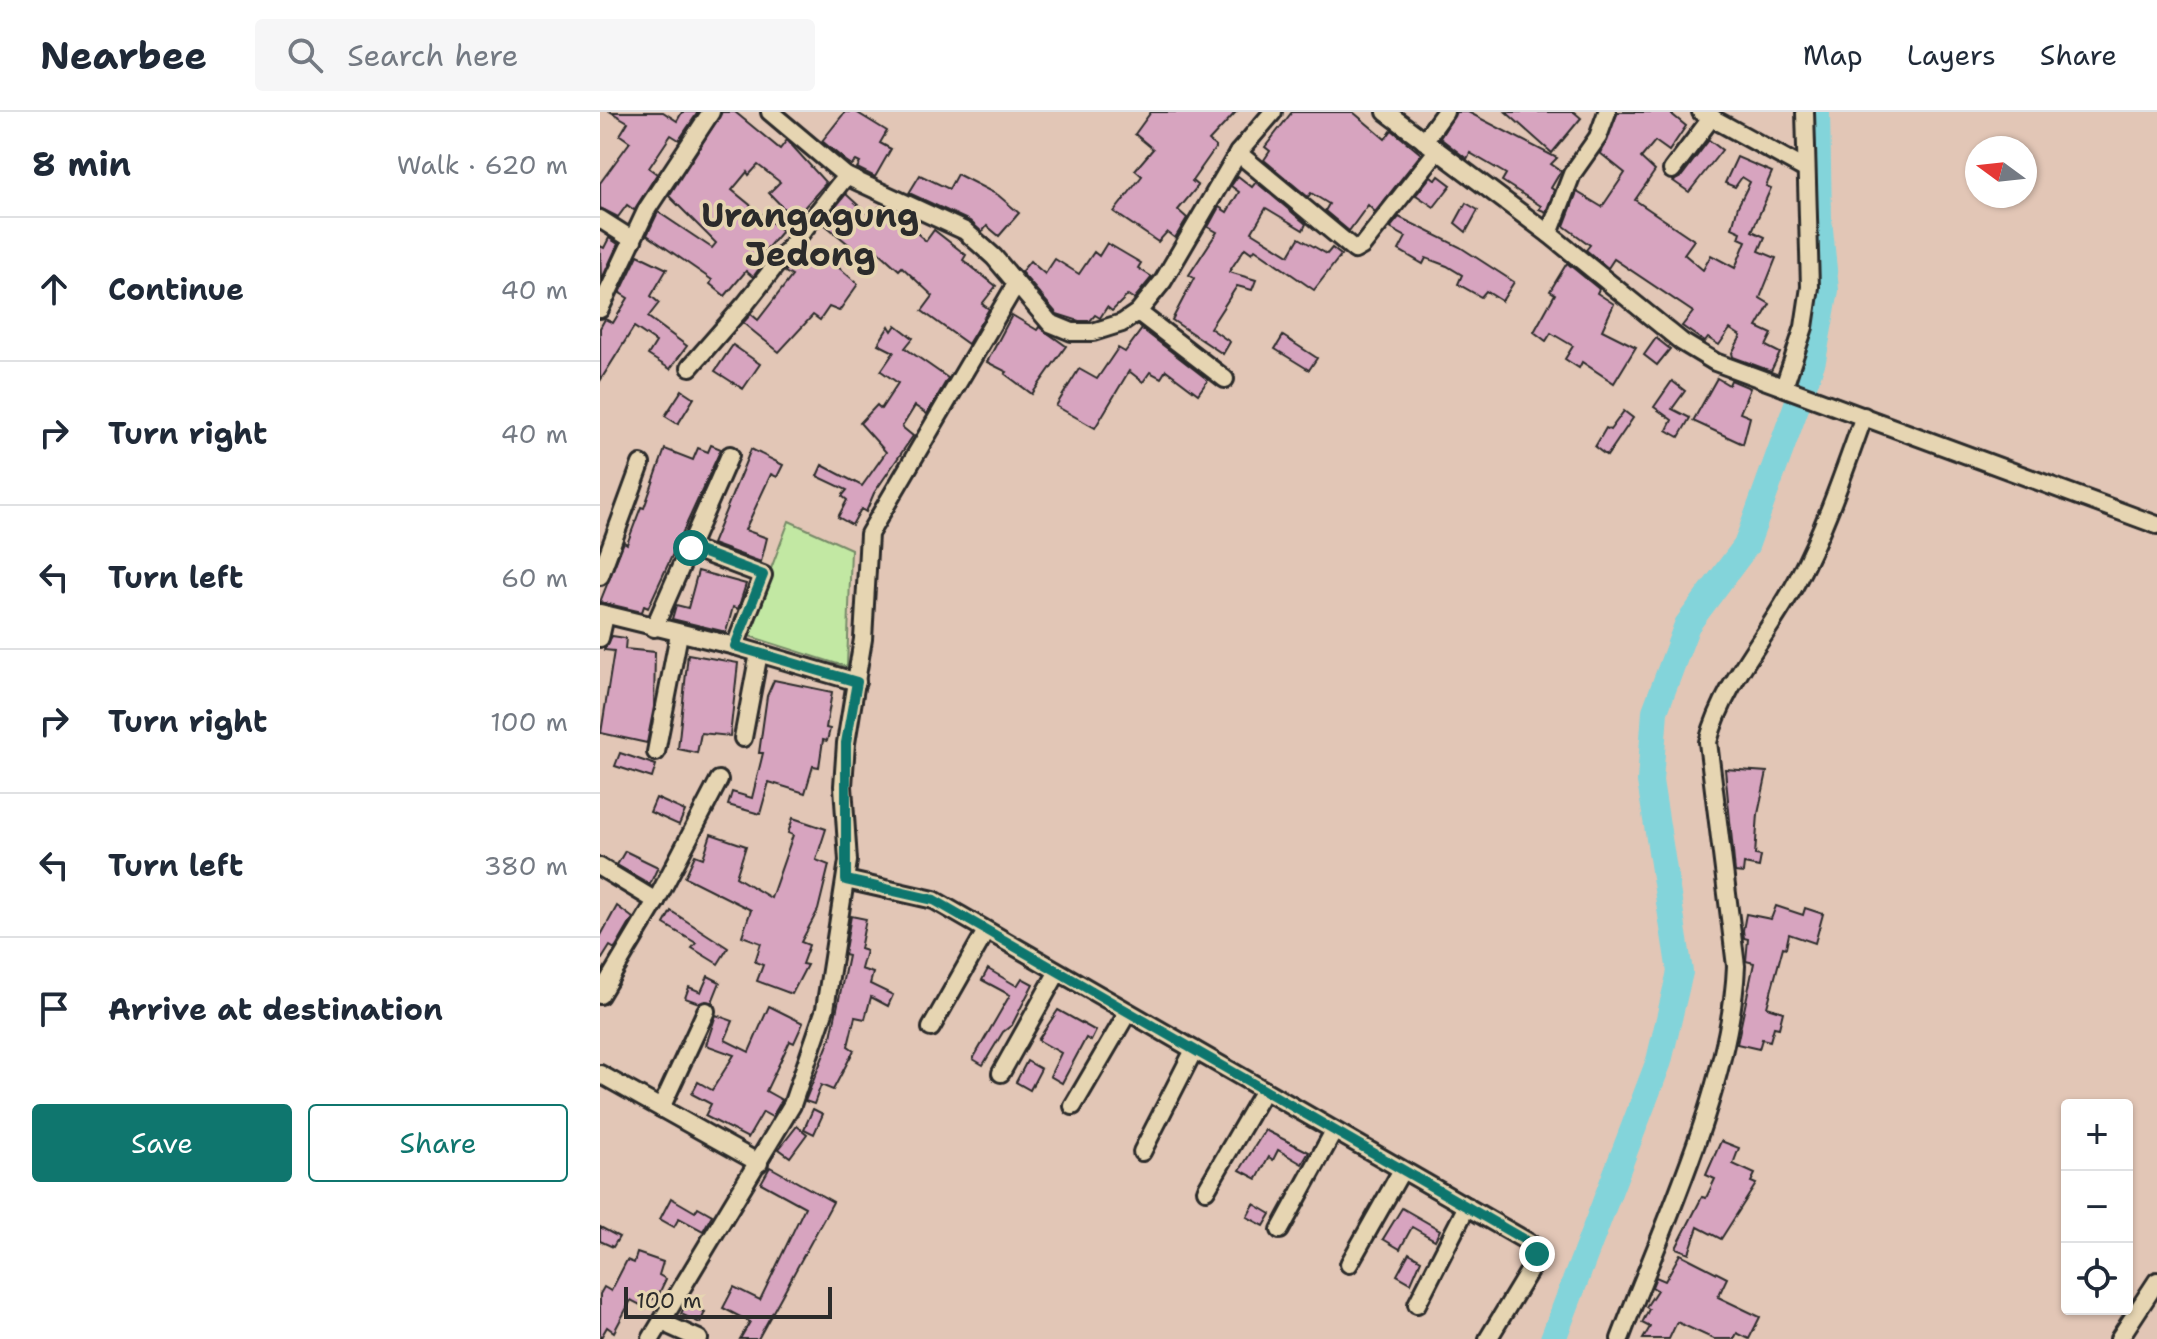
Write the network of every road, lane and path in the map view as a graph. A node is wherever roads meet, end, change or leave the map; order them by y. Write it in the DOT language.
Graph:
graph roads {
  1 [pos="711,112"];
  2 [pos="770,112"];
  3 [pos="1273,112"];
  4 [pos="1386,112"];
  5 [pos="1445,112"];
  6 [pos="1607,112"];
  7 [pos="1805,112"];
  8 [pos="1706,115"];
  9 [pos="1431,146"];
  10 [pos="1238,153"];
  11 [pos="1805,169"];
  12 [pos="1672,170"];
  13 [pos="846,176"];
  14 [pos="600,219"];
  15 [pos="1549,234"];
  16 [pos="633,240"];
  17 [pos="1016,284"];
  18 [pos="600,309"];
  19 [pos="1138,312"];
  20 [pos="690,367"];
  21 [pos="1225,379"];
  22 [pos="1780,386"];
  23 [pos="1864,416"];
  24 [pos="730,455"];
  25 [pos="641,464"];
  26 [pos="2157,525"];
  27 [pos="691,548"];
  28 [pos="600,576"];
  29 [pos="603,615"];
  30 [pos="654,628"];
  31 [pos="679,634"];
  32 [pos="600,638"];
  33 [pos="735,646"];
  34 [pos="759,653"];
  35 [pos="857,682"];
  36 [pos="743,738"];
  37 [pos="656,752"];
  38 [pos="719,780"];
  39 [pos="600,867"];
  40 [pos="846,880"];
  41 [pos="656,901"];
  42 [pos="986,931"];
  43 [pos="1057,973"];
  44 [pos="600,995"];
  45 [pos="706,1011"];
  46 [pos="1128,1012"];
  47 [pos="931,1028"];
  48 [pos="1194,1050"];
  49 [pos="1001,1073"];
  50 [pos="600,1074"];
  51 [pos="1264,1090"];
  52 [pos="1073,1106"];
  53 [pos="661,1108"];
  54 [pos="1334,1131"];
  55 [pos="1142,1152"];
  56 [pos="759,1163"];
  57 [pos="1402,1170"];
  58 [pos="1206,1190"];
  59 [pos="1467,1206"];
  60 [pos="1280,1230"];
  61 [pos="1349,1264"];
  62 [pos="2157,1281"];
  63 [pos="1417,1304"];
  64 [pos="667,1326"];
  65 [pos="651,1339"];
  66 [pos="699,1339"];
  67 [pos="1488,1339"];
  68 [pos="1620,1339"];
  69 [pos="2119,1339"];
  1 -- 16 [label="street"];
  2 -- 13 [label="street"];
  3 -- 10 [label="street"];
  4 -- 9 [label="street"];
  5 -- 9 [label="street"];
  6 -- 15 [label="street"];
  7 -- 11 [label="street"];
  8 -- 11 [label="street"];
  8 -- 12 [label="street"];
  9 -- 10 [label="street"];
  9 -- 15 [label="street"];
  10 -- 19 [label="street"];
  11 -- 22 [label="street"];
  13 -- 17 [label="street"];
  13 -- 20 [label="street"];
  14 -- 16 [label="street"];
  15 -- 22 [label="street"];
  16 -- 18 [label="street"];
  17 -- 19 [label="street"];
  17 -- 35 [label="street"];
  19 -- 21 [label="street"];
  22 -- 23 [label="street"];
  23 -- 26 [label="street"];
  23 -- 68 [label="street"];
  24 -- 27 [label="street"];
  25 -- 28 [label="street"];
  27 -- 30 [label="street"];
  27 -- 33 [label="street"];
  29 -- 30 [label="street"];
  29 -- 32 [label="street"];
  30 -- 31 [label="street"];
  31 -- 33 [label="street"];
  31 -- 37 [label="street"];
  33 -- 34 [label="street"];
  34 -- 35 [label="street"];
  34 -- 36 [label="street"];
  35 -- 40 [label="street"];
  38 -- 41 [label="street"];
  39 -- 41 [label="street"];
  40 -- 42 [label="street"];
  40 -- 56 [label="street"];
  41 -- 44 [label="street"];
  42 -- 43 [label="street"];
  42 -- 47 [label="street"];
  43 -- 46 [label="street"];
  43 -- 49 [label="street"];
  45 -- 53 [label="street"];
  46 -- 48 [label="street"];
  46 -- 52 [label="street"];
  48 -- 51 [label="street"];
  48 -- 55 [label="street"];
  50 -- 53 [label="street"];
  51 -- 54 [label="street"];
  51 -- 58 [label="street"];
  53 -- 56 [label="street"];
  54 -- 57 [label="street"];
  54 -- 60 [label="street"];
  56 -- 64 [label="street"];
  57 -- 59 [label="street"];
  57 -- 61 [label="street"];
  59 -- 63 [label="street"];
  59 -- 67 [label="street"];
  62 -- 69 [label="street"];
  64 -- 65 [label="street"];
  64 -- 66 [label="street"];
}
